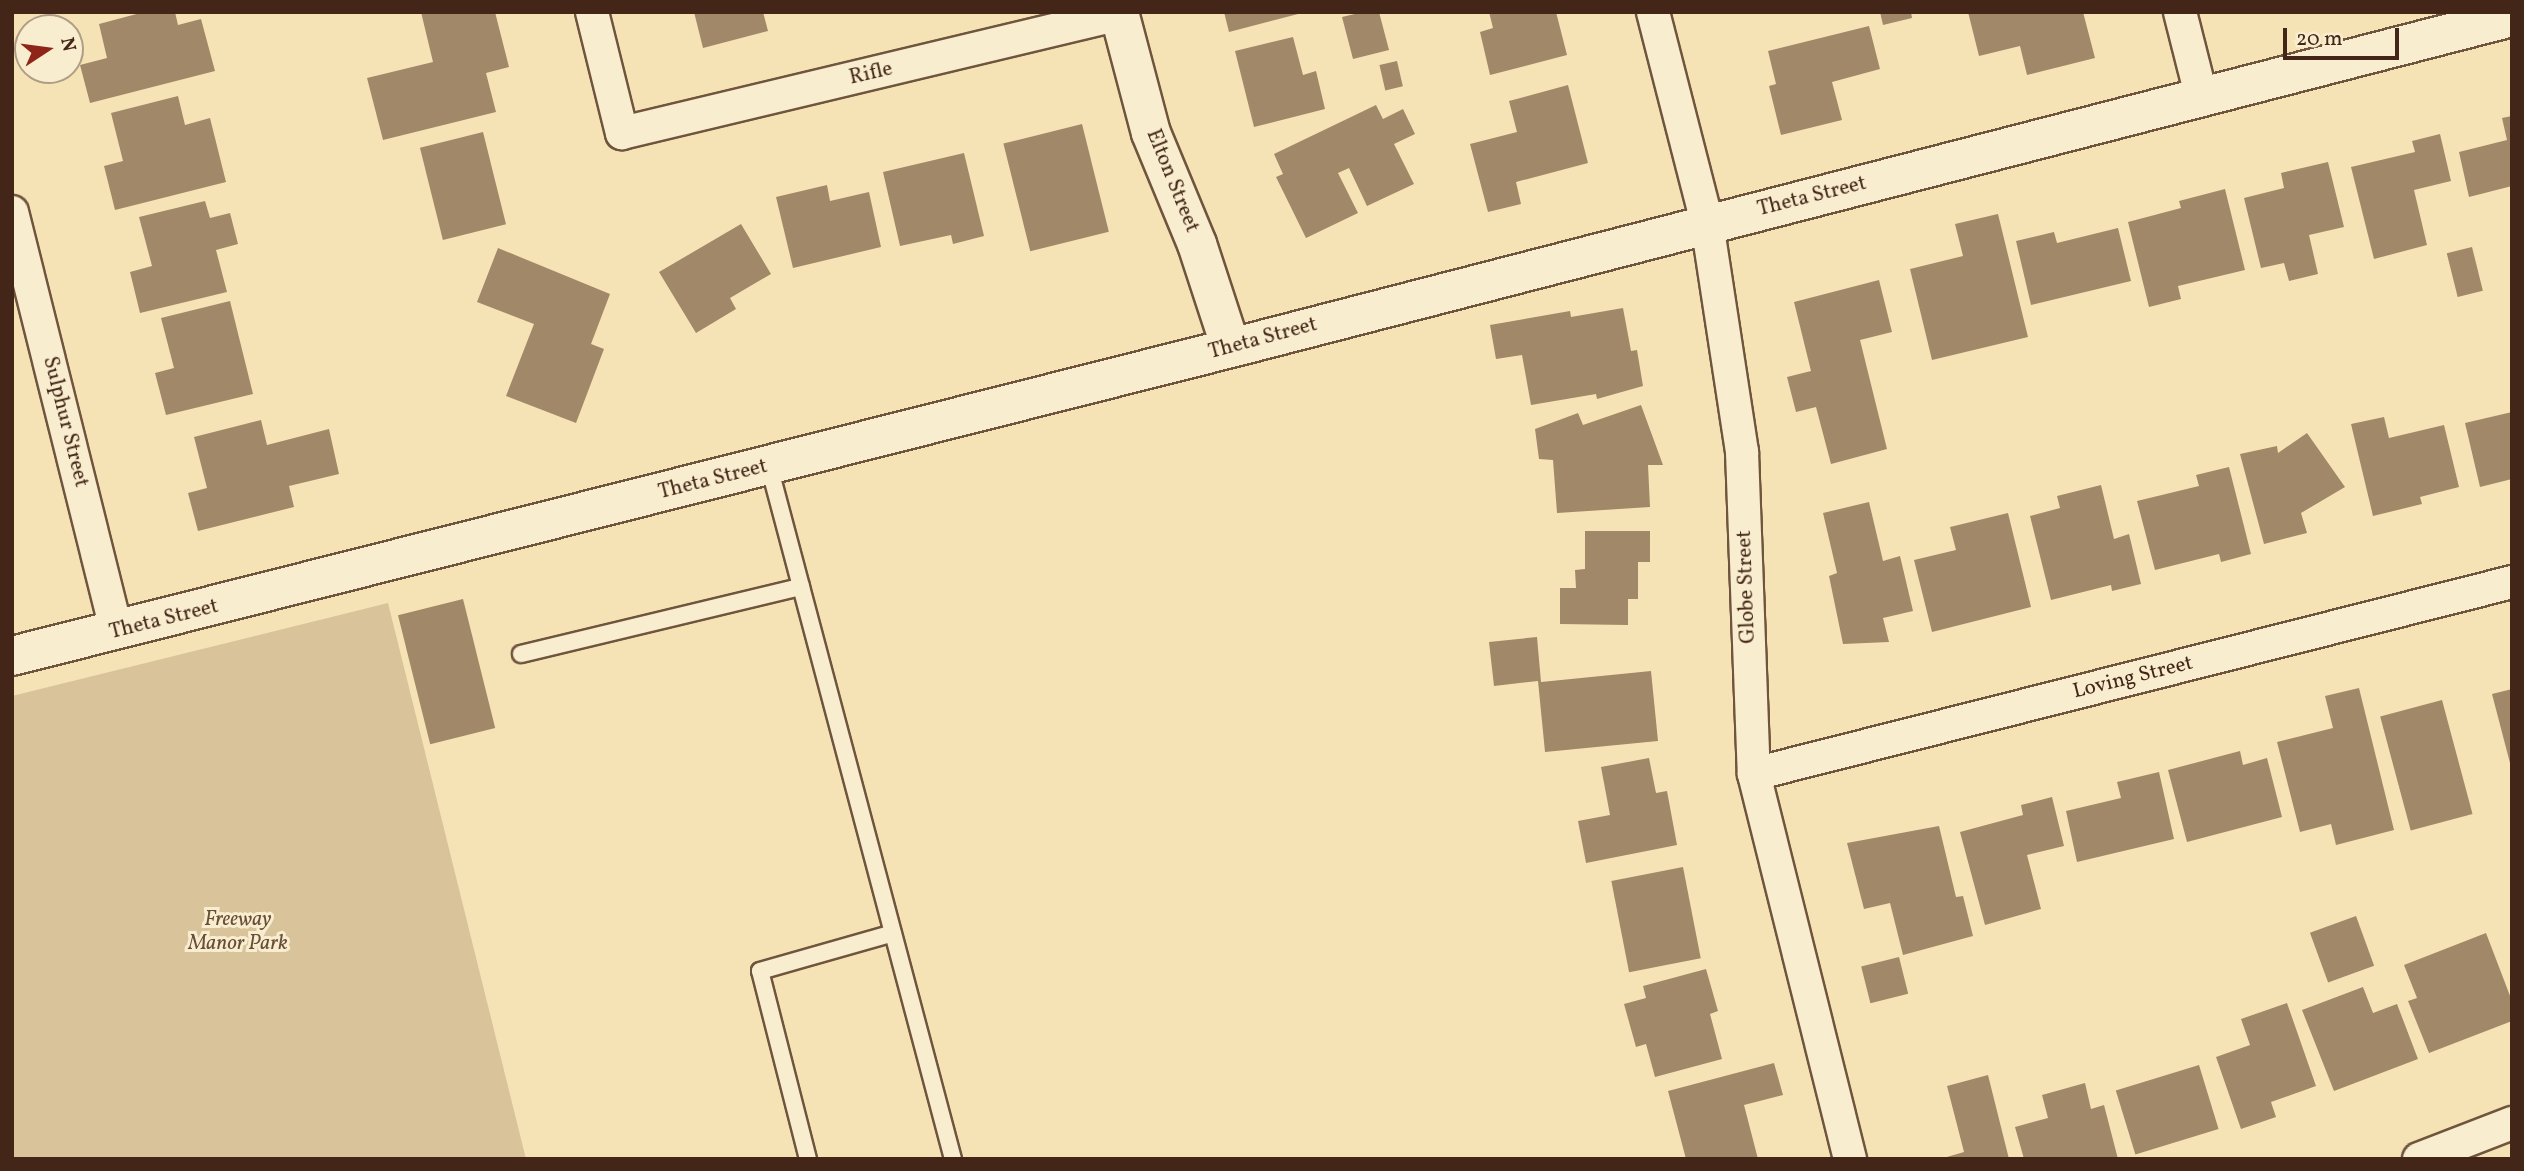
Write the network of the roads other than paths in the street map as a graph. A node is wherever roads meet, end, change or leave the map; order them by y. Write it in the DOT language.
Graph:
graph roads {
  1 [pos="592,12"];
  2 [pos="1653,12"];
  3 [pos="2180,12"];
  4 [pos="1120,13"];
  5 [pos="2512,17"];
  6 [pos="2202,99"];
  7 [pos="12,212"];
  8 [pos="1707,223"];
  9 [pos="1231,348"];
  10 [pos="769,466"];
  11 [pos="2512,582"];
  12 [pos="801,587"];
  13 [pos="117,632"];
  14 [pos="521,654"];
  15 [pos="12,656"];
  16 [pos="1754,774"];
  17 [pos="893,933"];
  18 [pos="2512,1123"];
  19 [pos="808,1159"];
  20 [pos="953,1159"];
  21 [pos="1850,1159"];
  22 [pos="2419,1159"];
  1 -- 4 [label="street, Rifle"];
  2 -- 8 [label="street, Globe Street"];
  3 -- 6 [label="street"];
  4 -- 9 [label="street, Elton Street"];
  5 -- 6 [label="street, Theta Street"];
  6 -- 8 [label="street, Theta Street"];
  7 -- 13 [label="street, Sulphur Street"];
  8 -- 9 [label="street, Theta Street"];
  8 -- 16 [label="street, Globe Street"];
  9 -- 10 [label="street, Theta Street"];
  10 -- 12 [label="lane"];
  10 -- 13 [label="street, Theta Street"];
  11 -- 16 [label="street, Loving Street"];
  12 -- 14 [label="lane"];
  12 -- 17 [label="lane"];
  13 -- 15 [label="street, Theta Street"];
  16 -- 21 [label="street, Globe Street"];
  17 -- 19 [label="lane"];
  17 -- 20 [label="lane"];
  18 -- 22 [label="street"];
}
